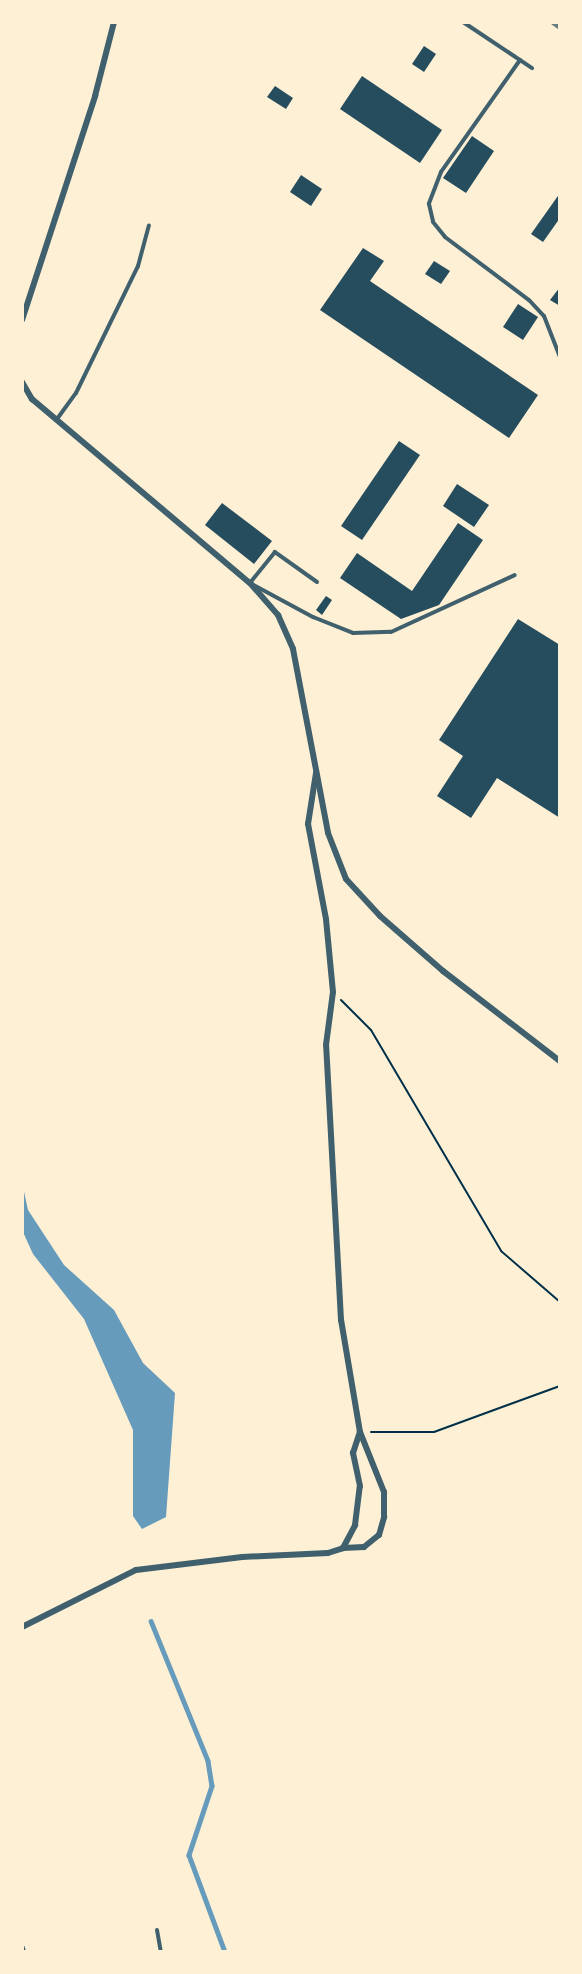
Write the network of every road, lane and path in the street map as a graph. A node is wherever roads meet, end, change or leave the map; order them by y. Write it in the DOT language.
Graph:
graph roads {
  1 [pos="114,22"];
  2 [pos="464,22"];
  3 [pos="520,60"];
  4 [pos="532,68"];
  5 [pos="150,225"];
  6 [pos="22,320"];
  7 [pos="560,357"];
  8 [pos="22,382"];
  9 [pos="57,419"];
  10 [pos="515,575"];
  11 [pos="317,582"];
  12 [pos="250,583"];
  13 [pos="316,773"];
  14 [pos="333,992"];
  15 [pos="560,1061"];
  16 [pos="560,1302"];
  17 [pos="560,1386"];
  18 [pos="360,1432"];
  19 [pos="343,1548"];
  20 [pos="22,1627"];
  21 [pos="157,1930"];
  22 [pos="161,1952"];
  1 -- 6 [label="street"];
  2 -- 3 [label="lane"];
  3 -- 4 [label="lane"];
  3 -- 7 [label="lane"];
  5 -- 9 [label="lane"];
  8 -- 9 [label="street"];
  9 -- 12 [label="street"];
  10 -- 12 [label="lane"];
  11 -- 12 [label="lane"];
  12 -- 13 [label="street"];
  13 -- 14 [label="street"];
  13 -- 15 [label="street"];
  14 -- 16 [label="path"];
  14 -- 18 [label="street"];
  17 -- 18 [label="path"];
  18 -- 19 [label="street"];
  18 -- 19 [label="street"];
  19 -- 20 [label="street"];
  21 -- 22 [label="lane"];
}
